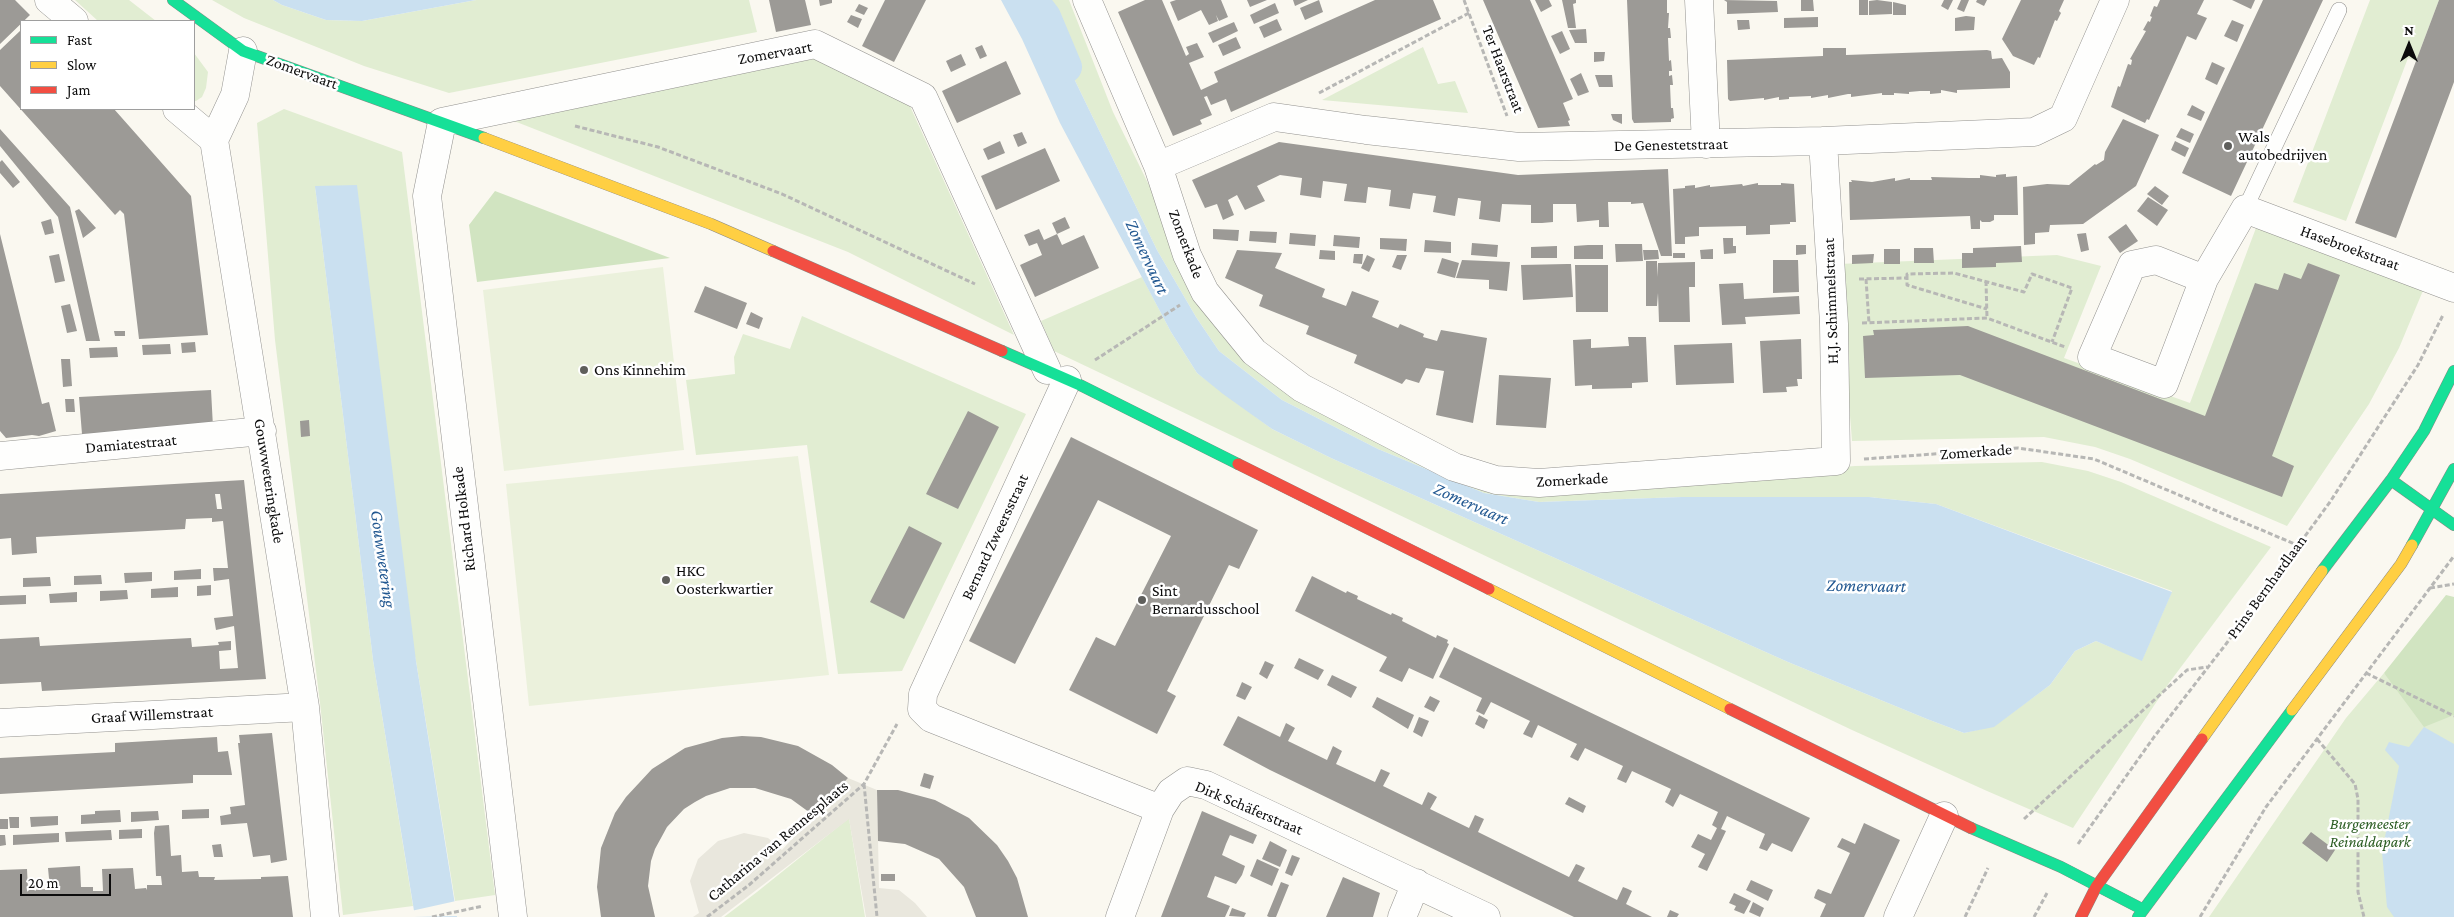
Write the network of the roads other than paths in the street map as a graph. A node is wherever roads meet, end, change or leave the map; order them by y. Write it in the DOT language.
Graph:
graph roads {
  1 [pos="49,0"];
  2 [pos="173,0"];
  3 [pos="1087,0"];
  4 [pos="1699,0"];
  5 [pos="2115,0"];
  6 [pos="2339,10"];
  7 [pos="73,20"];
  8 [pos="243,51"];
  9 [pos="178,110"];
  10 [pos="442,122"];
  11 [pos="214,140"];
  12 [pos="1823,142"];
  13 [pos="1706,144"];
  14 [pos="1158,166"];
  15 [pos="2245,209"];
  16 [pos="2204,279"];
  17 [pos="2449,300"];
  18 [pos="2454,371"];
  19 [pos="1065,379"];
  20 [pos="262,431"];
  21 [pos="0,456"];
  22 [pos="1836,461"];
  23 [pos="2454,469"];
  24 [pos="2391,480"];
  25 [pos="2432,509"];
  26 [pos="2454,525"];
  27 [pos="305,707"];
  28 [pos="0,723"];
  29 [pos="1160,809"];
  30 [pos="1944,816"];
  31 [pos="1416,883"];
  32 [pos="2096,887"];
  33 [pos="2140,913"];
  34 [pos="325,917"];
  35 [pos="513,917"];
  36 [pos="1120,917"];
  37 [pos="1402,917"];
  38 [pos="1486,917"];
  39 [pos="1898,917"];
  40 [pos="2081,917"];
  41 [pos="2158,917"];
  1 -- 7 [label="street"];
  2 -- 8 [label="street, Zomervaart"];
  3 -- 14 [label="street, Zomerkade"];
  4 -- 13 [label="street"];
  5 -- 12 [label="street, De Genestetstraat"];
  6 -- 15 [label="lane"];
  8 -- 10 [label="street, Zomervaart"];
  8 -- 11 [label="street"];
  9 -- 11 [label="street"];
  10 -- 19 [label="street, Zomervaart"];
  10 -- 19 [label="street, Zomervaart"];
  10 -- 35 [label="street, Richard Holkade"];
  11 -- 20 [label="street, Gouwweteringkade"];
  12 -- 13 [label="street, De Genestetstraat"];
  12 -- 22 [label="street, H.J. Schimmelstraat"];
  13 -- 14 [label="street, De Genestetstraat"];
  14 -- 22 [label="street, Zomerkade"];
  15 -- 16 [label="street"];
  15 -- 17 [label="street, Hasebroekstraat"];
  16 -- 16 [label="street"];
  18 -- 24 [label="street"];
  19 -- 29 [label="street, Bernard Zweersstraat"];
  19 -- 30 [label="street, Zomervaart"];
  20 -- 21 [label="street, Damiatestraat"];
  20 -- 27 [label="street, Gouwweteringkade"];
  23 -- 25 [label="street"];
  24 -- 25 [label="street"];
  24 -- 32 [label="street"];
  25 -- 26 [label="street"];
  25 -- 33 [label="street"];
  27 -- 28 [label="street, Graaf Willemstraat"];
  27 -- 34 [label="street, Gouwweteringkade"];
  29 -- 31 [label="street, Dirk Schäferstraat"];
  29 -- 36 [label="street, Dirk Schäferstraat"];
  30 -- 32 [label="street, Zomervaart"];
  30 -- 39 [label="street"];
  31 -- 37 [label="street"];
  31 -- 38 [label="street, Dirk Schäferstraat"];
  32 -- 33 [label="street, Zomervaart"];
  32 -- 40 [label="street"];
  33 -- 41 [label="lane"];
}
